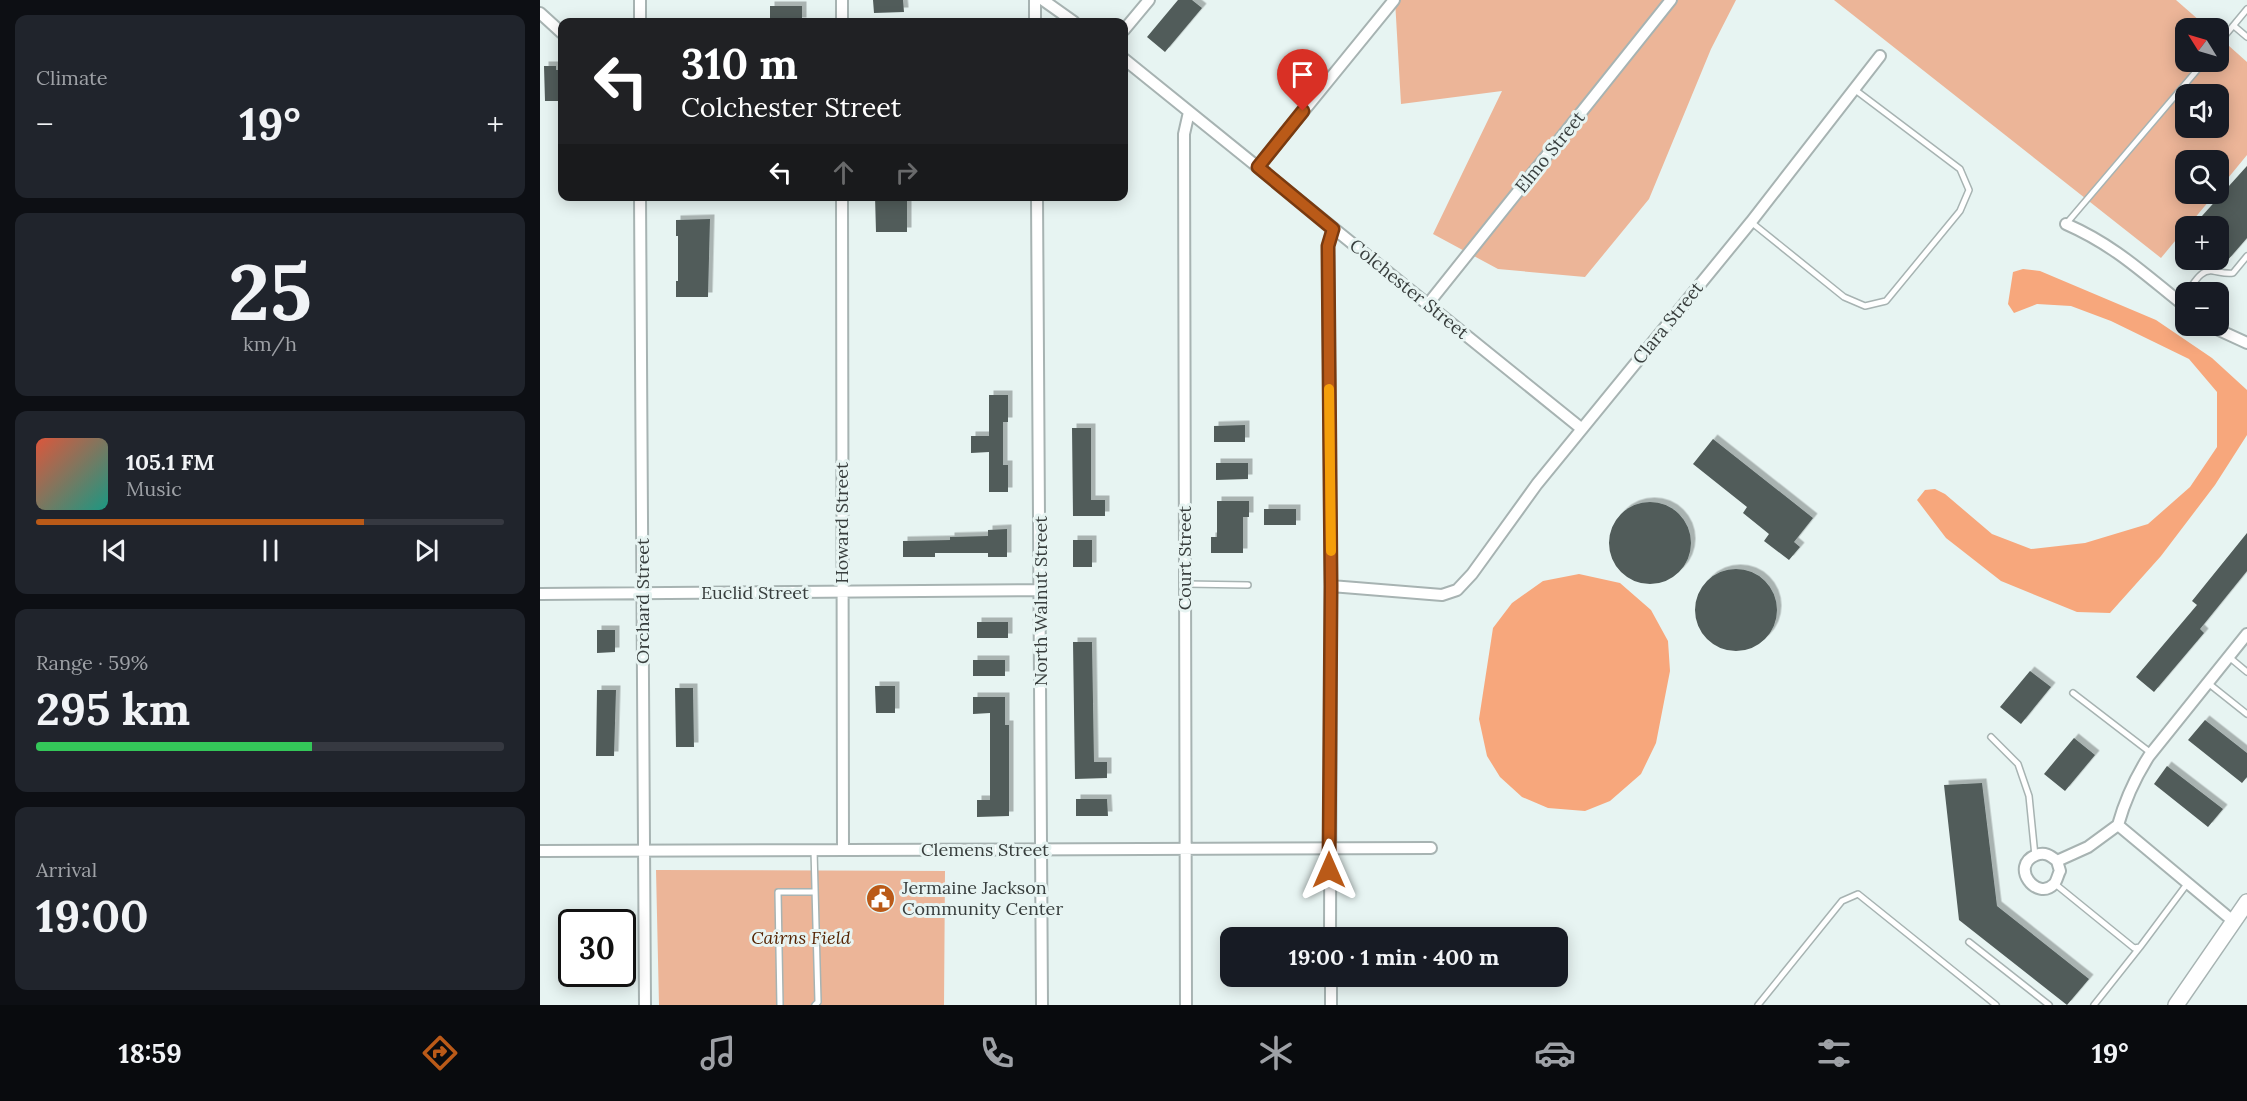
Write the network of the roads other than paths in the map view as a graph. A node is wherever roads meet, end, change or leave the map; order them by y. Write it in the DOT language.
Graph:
graph roads {
  1 [pos="640,0"];
  2 [pos="843,0"];
  3 [pos="1035,0"];
  4 [pos="1043,0"];
  5 [pos="1149,0"];
  6 [pos="1394,0"];
  7 [pos="1671,0"];
  8 [pos="2247,9"];
  9 [pos="540,13"];
  10 [pos="640,18"];
  11 [pos="843,18"];
  12 [pos="1035,18"];
  13 [pos="1068,18"];
  14 [pos="1128,25"];
  15 [pos="2234,26"];
  16 [pos="558,29"];
  17 [pos="2229,32"];
  18 [pos="2247,36"];
  19 [pos="1880,56"];
  20 [pos="1128,62"];
  21 [pos="2195,72"];
  22 [pos="1853,88"];
  23 [pos="1189,112"];
  24 [pos="1258,167"];
  25 [pos="640,201"];
  26 [pos="842,201"];
  27 [pos="1037,201"];
  28 [pos="1751,222"];
  29 [pos="2066,224"];
  30 [pos="1333,229"];
  31 [pos="2247,256"];
  32 [pos="2196,282"];
  33 [pos="2175,292"];
  34 [pos="1428,304"];
  35 [pos="2229,335"];
  36 [pos="2247,344"];
  37 [pos="1582,429"];
  38 [pos="1186,584"];
  39 [pos="1248,585"];
  40 [pos="1331,586"];
  41 [pos="1041,590"];
  42 [pos="642,593"];
  43 [pos="842,593"];
  44 [pos="540,594"];
  45 [pos="2247,634"];
  46 [pos="2229,657"];
  47 [pos="2247,672"];
  48 [pos="2208,682"];
  49 [pos="2073,693"];
  50 [pos="2247,714"];
  51 [pos="1991,737"];
  52 [pos="2151,753"];
  53 [pos="2118,825"];
  54 [pos="1329,848"];
  55 [pos="1431,848"];
  56 [pos="1185,849"];
  57 [pos="814,850"];
  58 [pos="843,850"];
  59 [pos="1041,850"];
  60 [pos="540,851"];
  61 [pos="645,852"];
  62 [pos="2035,856"];
  63 [pos="2057,861"];
  64 [pos="2054,884"];
  65 [pos="2187,884"];
  66 [pos="815,892"];
  67 [pos="2247,902"];
  68 [pos="2234,921"];
  69 [pos="1330,927"];
  70 [pos="1969,942"];
  71 [pos="2140,947"];
  72 [pos="1331,987"];
  73 [pos="2180,1004"];
  74 [pos="645,1005"];
  75 [pos="780,1005"];
  76 [pos="815,1005"];
  77 [pos="1042,1005"];
  78 [pos="1186,1005"];
  79 [pos="1331,1005"];
  80 [pos="1758,1005"];
  81 [pos="1995,1005"];
  82 [pos="2049,1005"];
  83 [pos="2094,1005"];
  1 -- 10 [label="street"];
  2 -- 11 [label="street"];
  3 -- 12 [label="street"];
  4 -- 13 [label="street"];
  5 -- 14 [label="street"];
  6 -- 24 [label="street"];
  7 -- 34 [label="street, Elmo Street"];
  8 -- 15 [label="lane"];
  9 -- 16 [label="street"];
  15 -- 17 [label="lane"];
  15 -- 18 [label="lane"];
  19 -- 22 [label="street, Clara Street"];
  20 -- 23 [label="street, Colchester Street"];
  21 -- 29 [label="lane"];
  22 -- 28 [label="street, Clara Street"];
  22 -- 28 [label="lane"];
  23 -- 24 [label="street, Colchester Street"];
  23 -- 38 [label="street, Court Street"];
  24 -- 30 [label="street, Colchester Street"];
  25 -- 42 [label="street, Orchard Street"];
  26 -- 43 [label="street, Howard Street"];
  27 -- 41 [label="street, North Walnut Street"];
  28 -- 37 [label="street, Clara Street"];
  29 -- 33 [label="street"];
  30 -- 34 [label="street, Colchester Street"];
  30 -- 40 [label="street"];
  31 -- 32 [label="lane"];
  34 -- 37 [label="street, Colchester Street"];
  35 -- 36 [label="street"];
  37 -- 40 [label="street, Clara Street"];
  38 -- 39 [label="lane"];
  38 -- 56 [label="street, Court Street"];
  40 -- 54 [label="street"];
  41 -- 43 [label="street, Euclid Street"];
  41 -- 59 [label="street, North Walnut Street"];
  42 -- 43 [label="street, Euclid Street"];
  42 -- 44 [label="street, Euclid Street"];
  42 -- 61 [label="street, Orchard Street"];
  43 -- 58 [label="street, Howard Street"];
  45 -- 46 [label="street"];
  46 -- 47 [label="lane"];
  46 -- 48 [label="street"];
  48 -- 50 [label="lane"];
  48 -- 52 [label="street"];
  49 -- 52 [label="lane"];
  51 -- 62 [label="lane"];
  52 -- 53 [label="street"];
  53 -- 63 [label="street"];
  53 -- 65 [label="street"];
  54 -- 55 [label="street, Clemens Street"];
  54 -- 56 [label="street, Clemens Street"];
  54 -- 69 [label="street"];
  56 -- 59 [label="street, Clemens Street"];
  56 -- 78 [label="street, Court Street"];
  57 -- 58 [label="street, Clemens Street"];
  57 -- 61 [label="street, Clemens Street"];
  57 -- 66 [label="lane"];
  58 -- 59 [label="street, Clemens Street"];
  59 -- 77 [label="street, North Walnut Street"];
  60 -- 61 [label="street, Clemens Street"];
  61 -- 74 [label="street, Orchard Street"];
  62 -- 63 [label="street"];
  62 -- 64 [label="street"];
  63 -- 64 [label="street"];
  64 -- 71 [label="lane"];
  65 -- 68 [label="street"];
  65 -- 71 [label="lane"];
  66 -- 75 [label="lane"];
  66 -- 76 [label="lane"];
  67 -- 68 [label="street"];
  68 -- 73 [label="street"];
  70 -- 82 [label="lane"];
  71 -- 83 [label="lane"];
  72 -- 79 [label="street"];
  80 -- 81 [label="lane"];
}
